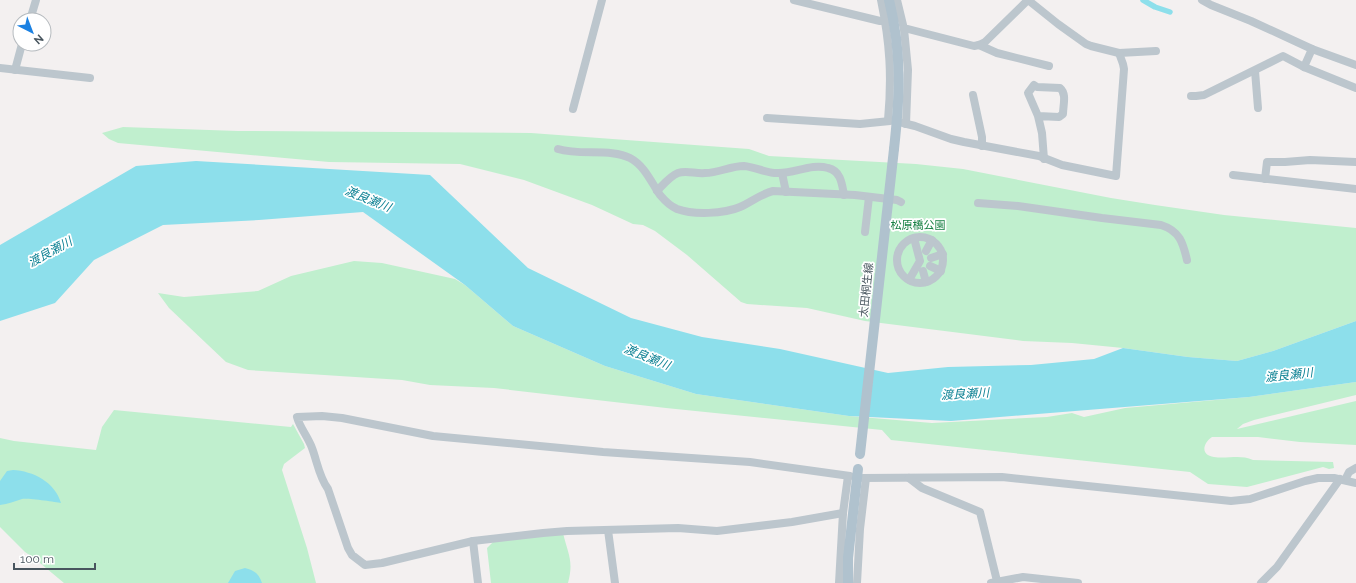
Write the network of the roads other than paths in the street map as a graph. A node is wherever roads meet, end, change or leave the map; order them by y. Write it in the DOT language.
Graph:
graph roads {
  1 [pos="36,0"];
  2 [pos="602,0"];
  3 [pos="794,0"];
  4 [pos="881,0"];
  5 [pos="889,0"];
  6 [pos="897,0"];
  7 [pos="1028,0"];
  8 [pos="1202,0"];
  9 [pos="32,12"];
  10 [pos="885,21"];
  11 [pos="904,29"];
  12 [pos="979,46"];
  13 [pos="1312,49"];
  14 [pos="1156,51"];
  15 [pos="20,52"];
  16 [pos="1119,53"];
  17 [pos="1356,65"];
  18 [pos="1050,66"];
  19 [pos="1304,67"];
  20 [pos="0,68"];
  21 [pos="15,70"];
  22 [pos="1254,70"];
  23 [pos="90,78"];
  24 [pos="1356,88"];
  25 [pos="973,95"];
  26 [pos="1191,96"];
  27 [pos="1258,108"];
  28 [pos="573,109"];
  29 [pos="1038,116"];
  30 [pos="767,118"];
  31 [pos="982,146"];
  32 [pos="558,149"];
  33 [pos="1044,159"];
  34 [pos="1356,162"];
  35 [pos="782,172"];
  36 [pos="1233,175"];
  37 [pos="1265,179"];
  38 [pos="1356,189"];
  39 [pos="657,191"];
  40 [pos="786,192"];
  41 [pos="844,195"];
  42 [pos="869,197"];
  43 [pos="901,202"];
  44 [pos="978,203"];
  45 [pos="865,232"];
  46 [pos="914,238"];
  47 [pos="932,240"];
  48 [pos="942,254"];
  49 [pos="1186,260"];
  50 [pos="927,261"];
  51 [pos="941,272"];
  52 [pos="909,280"];
  53 [pos="926,282"];
  54 [pos="1356,468"];
  55 [pos="909,478"];
  56 [pos="1343,480"];
  57 [pos="1356,483"];
  58 [pos="844,513"];
  59 [pos="608,530"];
  60 [pos="473,541"];
  61 [pos="994,582"];
  62 [pos="478,583"];
  63 [pos="615,583"];
  64 [pos="839,583"];
  65 [pos="848,583"];
  66 [pos="857,583"];
  67 [pos="1078,583"];
  68 [pos="1261,583"];
  1 -- 9 [label="street"];
  2 -- 28 [label="street"];
  3 -- 10 [label="street"];
  4 -- 10 [label="street"];
  5 -- 65 [label="main road, 太田桐生線, bridge"];
  6 -- 11 [label="street"];
  7 -- 12 [label="street"];
  7 -- 16 [label="street"];
  8 -- 13 [label="street"];
  10 -- 30 [label="street"];
  11 -- 12 [label="street"];
  11 -- 31 [label="street"];
  12 -- 18 [label="street"];
  13 -- 17 [label="street"];
  13 -- 19 [label="street"];
  14 -- 16 [label="street"];
  15 -- 21 [label="street"];
  16 -- 33 [label="street"];
  19 -- 22 [label="street"];
  19 -- 24 [label="street"];
  20 -- 21 [label="street"];
  21 -- 23 [label="street"];
  22 -- 26 [label="street"];
  22 -- 27 [label="street"];
  25 -- 31 [label="street"];
  29 -- 29 [label="street"];
  29 -- 33 [label="street"];
  31 -- 33 [label="street"];
  32 -- 39 [label="street"];
  34 -- 37 [label="street"];
  35 -- 39 [label="street"];
  35 -- 40 [label="street"];
  35 -- 41 [label="street"];
  36 -- 37 [label="street"];
  37 -- 38 [label="street"];
  39 -- 40 [label="street"];
  40 -- 41 [label="street"];
  41 -- 42 [label="street"];
  42 -- 43 [label="street"];
  42 -- 45 [label="street"];
  44 -- 49 [label="street"];
  46 -- 47 [label="street"];
  46 -- 52 [label="street"];
  46 -- 52 [label="street"];
  47 -- 48 [label="street"];
  47 -- 50 [label="street"];
  48 -- 50 [label="street"];
  48 -- 51 [label="street"];
  50 -- 51 [label="street"];
  50 -- 53 [label="street"];
  51 -- 53 [label="street"];
  52 -- 53 [label="street"];
  54 -- 56 [label="street"];
  55 -- 56 [label="street"];
  55 -- 61 [label="street"];
  55 -- 66 [label="street"];
  56 -- 57 [label="street"];
  56 -- 68 [label="street"];
  58 -- 59 [label="street"];
  58 -- 60 [label="street"];
  58 -- 64 [label="street"];
  59 -- 60 [label="street"];
  59 -- 63 [label="street"];
  60 -- 62 [label="street"];
  61 -- 67 [label="street"];
}
